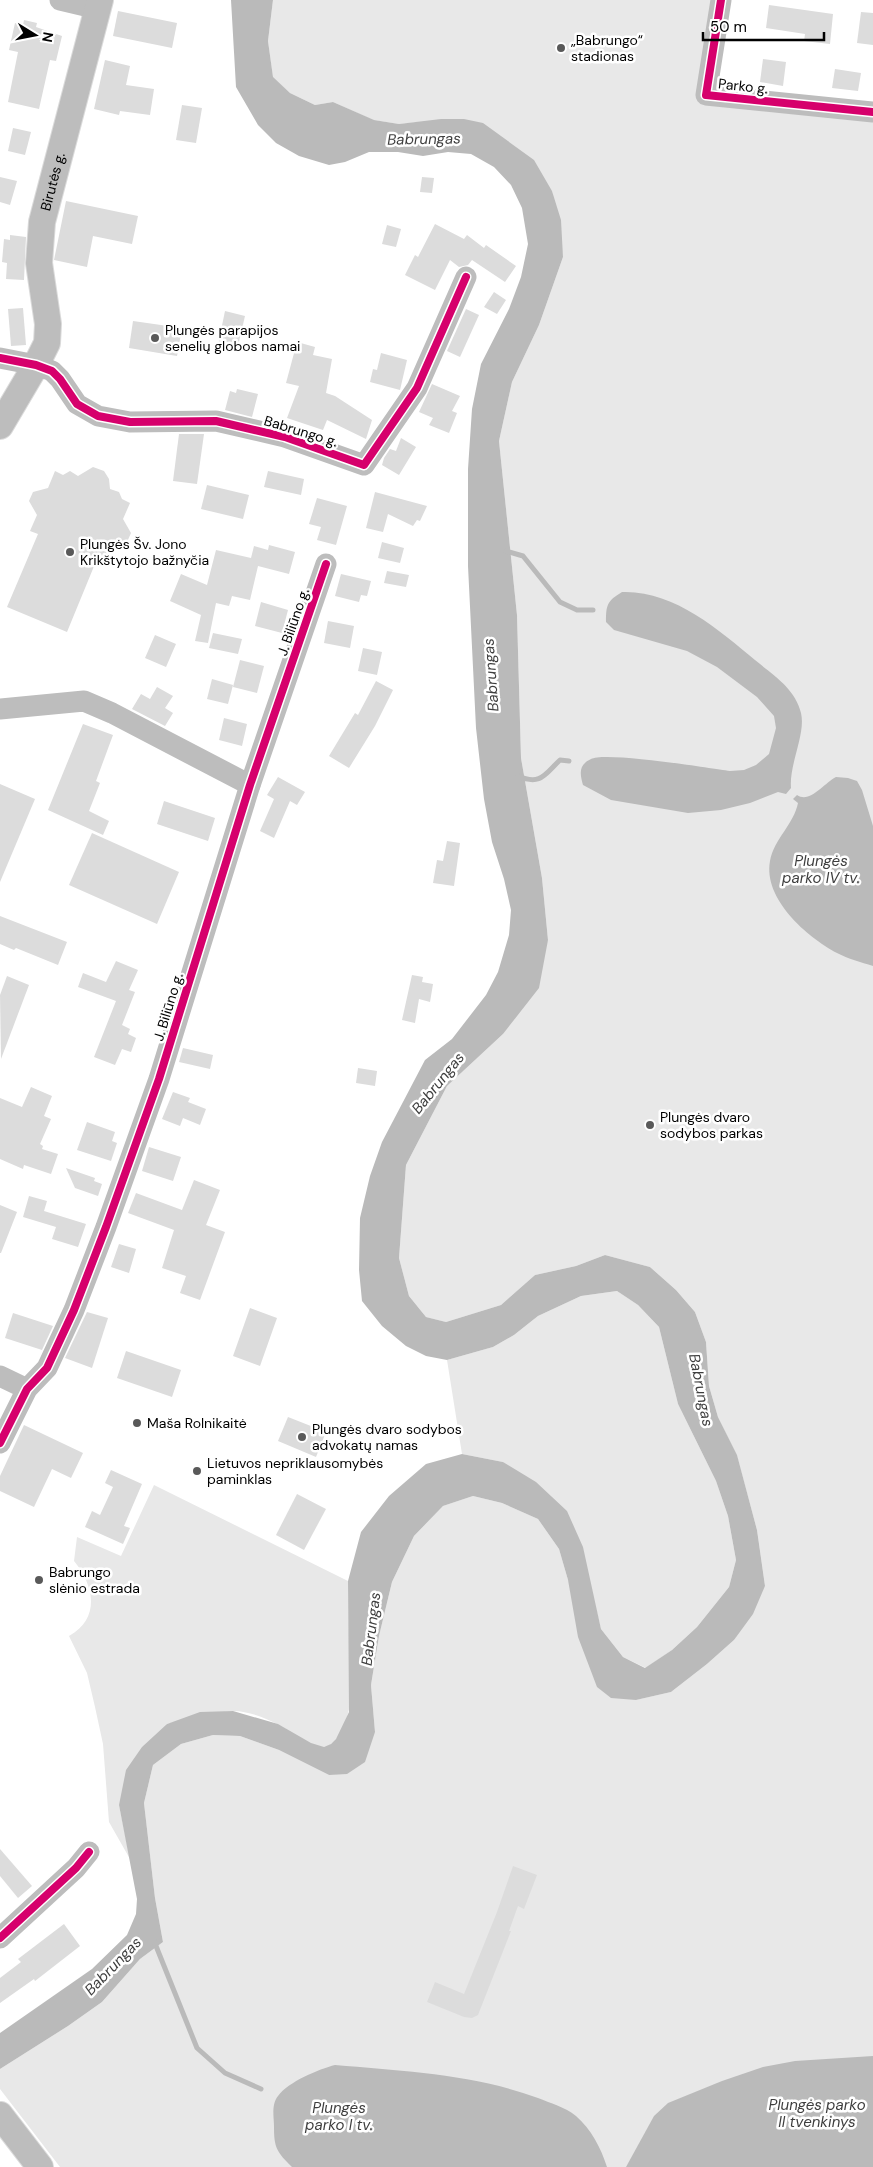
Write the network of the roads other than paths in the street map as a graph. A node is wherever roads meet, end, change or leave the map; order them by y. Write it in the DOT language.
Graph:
graph roads {
  1 [pos="60,0"];
  2 [pos="721,0"];
  3 [pos="99,4"];
  4 [pos="873,112"];
  5 [pos="466,277"];
  6 [pos="0,358"];
  7 [pos="36,365"];
  8 [pos="0,426"];
  9 [pos="326,564"];
  10 [pos="0,709"];
  11 [pos="250,785"];
  12 [pos="0,1376"];
  13 [pos="27,1389"];
  14 [pos="0,1443"];
  15 [pos="89,1852"];
  16 [pos="0,1938"];
  17 [pos="0,2115"];
  18 [pos="40,2167"];
  1 -- 3 [label="street"];
  2 -- 4 [label="street, Parko g."];
  3 -- 7 [label="main road, Birutės g."];
  5 -- 7 [label="street, Babrungo g."];
  6 -- 7 [label="street"];
  7 -- 8 [label="main road, Birutės g."];
  9 -- 11 [label="street, J. Biliūno g."];
  10 -- 11 [label="street"];
  11 -- 13 [label="street, J. Biliūno g."];
  12 -- 13 [label="street"];
  13 -- 14 [label="street, J. Biliūno g."];
  15 -- 16 [label="street"];
  17 -- 18 [label="main road"];
}
